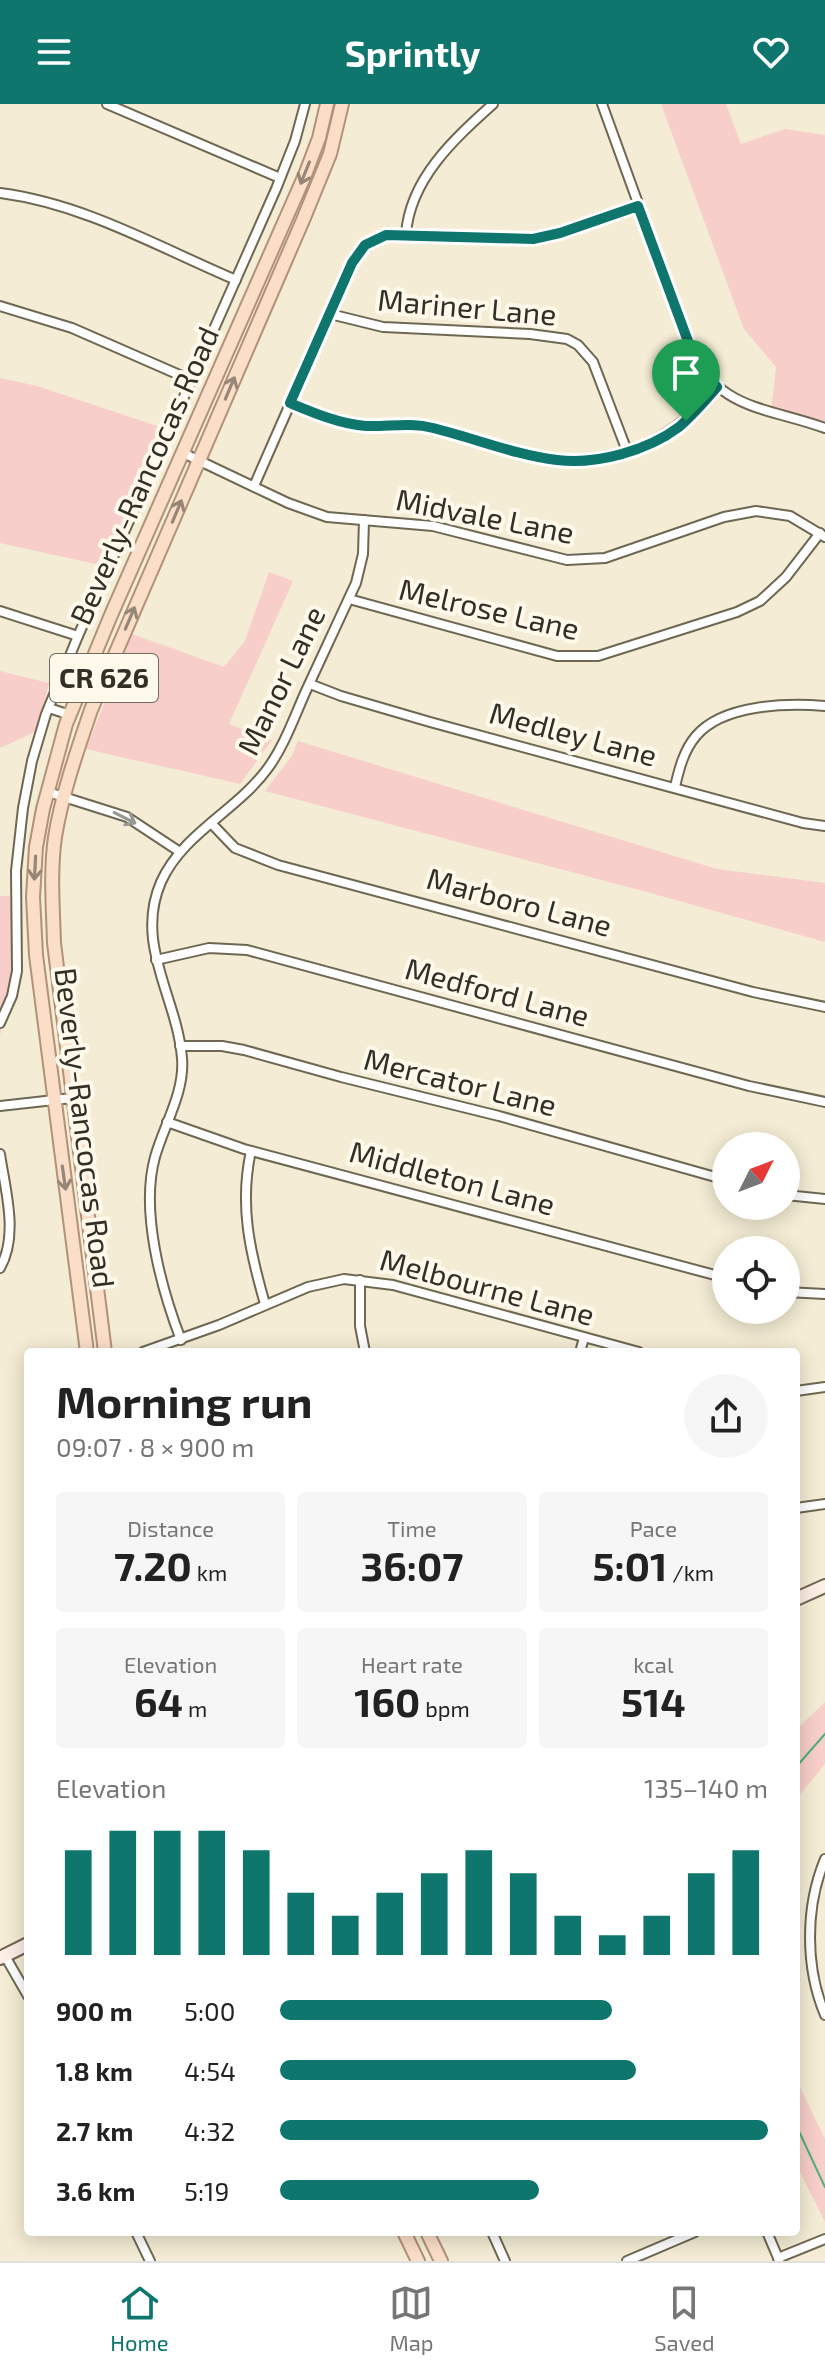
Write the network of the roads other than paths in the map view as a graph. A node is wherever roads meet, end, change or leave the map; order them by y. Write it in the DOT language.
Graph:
graph roads {
  1 [pos="107,104"];
  2 [pos="305,104"];
  3 [pos="327,104"];
  4 [pos="342,104"];
  5 [pos="493,104"];
  6 [pos="602,104"];
  7 [pos="280,178"];
  8 [pos="0,193"];
  9 [pos="638,206"];
  10 [pos="258,230"];
  11 [pos="406,234"];
  12 [pos="277,239"];
  13 [pos="236,280"];
  14 [pos="0,306"];
  15 [pos="330,314"];
  16 [pos="259,321"];
  17 [pos="191,380"];
  18 [pos="717,387"];
  19 [pos="290,403"];
  20 [pos="825,428"];
  21 [pos="627,451"];
  22 [pos="183,453"];
  23 [pos="199,459"];
  24 [pos="254,486"];
  25 [pos="364,520"];
  26 [pos="822,535"];
  27 [pos="349,599"];
  28 [pos="0,611"];
  29 [pos="78,636"];
  30 [pos="310,684"];
  31 [pos="825,706"];
  32 [pos="49,708"];
  33 [pos="70,715"];
  34 [pos="675,787"];
  35 [pos="48,792"];
  36 [pos="64,796"];
  37 [pos="211,823"];
  38 [pos="825,826"];
  39 [pos="180,852"];
  40 [pos="156,960"];
  41 [pos="825,1007"];
  42 [pos="0,1023"];
  43 [pos="180,1046"];
  44 [pos="72,1098"];
  45 [pos="53,1100"];
  46 [pos="825,1102"];
  47 [pos="0,1106"];
  48 [pos="167,1122"];
  49 [pos="251,1151"];
  50 [pos="0,1154"];
  51 [pos="712,1176"];
  52 [pos="800,1196"];
  53 [pos="825,1199"];
  54 [pos="0,1268"];
  55 [pos="712,1274"];
  56 [pos="360,1280"];
  57 [pos="800,1293"];
  58 [pos="825,1294"];
  59 [pos="265,1304"];
  60 [pos="584,1338"];
  61 [pos="181,1340"];
  62 [pos="86,1348"];
  63 [pos="104,1348"];
  64 [pos="156,1348"];
  65 [pos="364,1348"];
  66 [pos="581,1348"];
  67 [pos="623,1348"];
  68 [pos="825,1387"];
  69 [pos="800,1390"];
  70 [pos="825,1504"];
  71 [pos="800,1507"];
  72 [pos="825,1586"];
  73 [pos="800,1597"];
  74 [pos="825,1859"];
  75 [pos="24,1946"];
  76 [pos="3,1957"];
  77 [pos="24,1990"];
  78 [pos="825,2015"];
  79 [pos="138,2236"];
  80 [pos="406,2236"];
  81 [pos="429,2236"];
  82 [pos="494,2236"];
  83 [pos="686,2236"];
  84 [pos="769,2236"];
  85 [pos="825,2239"];
  86 [pos="779,2260"];
  87 [pos="150,2261"];
  88 [pos="418,2261"];
  89 [pos="441,2261"];
  90 [pos="505,2261"];
  91 [pos="627,2261"];
  1 -- 7 [label="street"];
  2 -- 7 [label="street"];
  3 -- 12 [label="main road, Beverly-Rancocas Road / CR 626, one-way"];
  4 -- 16 [label="main road, Beverly-Rancocas Road / CR 626"];
  5 -- 11 [label="street"];
  6 -- 9 [label="street"];
  7 -- 10 [label="street"];
  8 -- 13 [label="street"];
  9 -- 11 [label="street"];
  9 -- 18 [label="street"];
  10 -- 12 [label="street"];
  10 -- 13 [label="street"];
  11 -- 15 [label="street"];
  12 -- 16 [label="main road"];
  12 -- 22 [label="main road, Beverly-Rancocas Road / CR 626"];
  13 -- 17 [label="street"];
  14 -- 17 [label="street"];
  15 -- 19 [label="street"];
  15 -- 21 [label="street, Mariner Lane"];
  23 -- 16 [label="main road, Beverly-Rancocas Road / CR 626, one-way"];
  17 -- 29 [label="street"];
  18 -- 20 [label="street"];
  18 -- 21 [label="street"];
  19 -- 21 [label="street"];
  19 -- 24 [label="street"];
  22 -- 23 [label="street, Midvale Lane"];
  22 -- 33 [label="main road, Beverly-Rancocas Road / CR 626"];
  23 -- 24 [label="street, Midvale Lane"];
  36 -- 23 [label="main road, Beverly-Rancocas Road / CR 626, one-way"];
  24 -- 25 [label="street, Midvale Lane"];
  25 -- 26 [label="street, Midvale Lane"];
  25 -- 27 [label="street, Manor Lane"];
  26 -- 27 [label="street, Melrose Lane"];
  27 -- 30 [label="street, Manor Lane"];
  28 -- 29 [label="street"];
  29 -- 32 [label="street"];
  30 -- 34 [label="street, Medley Lane"];
  30 -- 37 [label="street, Manor Lane"];
  31 -- 34 [label="street"];
  32 -- 33 [label="street"];
  32 -- 42 [label="street"];
  33 -- 35 [label="main road, Beverly-Rancocas Road / CR 626"];
  34 -- 38 [label="street, Medley Lane"];
  35 -- 36 [label="street"];
  35 -- 45 [label="main road, Beverly-Rancocas Road / CR 626, one-way"];
  36 -- 39 [label="street, one-way"];
  36 -- 44 [label="main road, Beverly-Rancocas Road / CR 626"];
  37 -- 39 [label="street, Manor Lane"];
  37 -- 41 [label="street, Marboro Lane"];
  39 -- 40 [label="street, Manor Lane"];
  40 -- 43 [label="street, Manor Lane"];
  40 -- 46 [label="street, Medford Lane"];
  43 -- 48 [label="street, Manor Lane"];
  43 -- 51 [label="street, Mercator Lane"];
  44 -- 45 [label="street"];
  44 -- 63 [label="main road, Beverly-Rancocas Road / CR 626"];
  45 -- 47 [label="street"];
  45 -- 62 [label="main road, Beverly-Rancocas Road / CR 626, one-way"];
  48 -- 49 [label="street, Middleton Lane"];
  48 -- 61 [label="street, Manor Lane"];
  49 -- 55 [label="street, Middleton Lane"];
  49 -- 59 [label="street"];
  50 -- 54 [label="street"];
  52 -- 53 [label="street"];
  56 -- 59 [label="street, Melbourne Lane"];
  56 -- 60 [label="street, Melbourne Lane"];
  56 -- 65 [label="street"];
  57 -- 58 [label="street"];
  59 -- 61 [label="street, Melbourne Lane"];
  60 -- 66 [label="street"];
  60 -- 67 [label="street, Melbourne Lane"];
  61 -- 64 [label="street, Melbourne Lane"];
  68 -- 69 [label="street"];
  70 -- 71 [label="street"];
  72 -- 73 [label="street"];
  74 -- 78 [label="street"];
  75 -- 76 [label="street"];
  76 -- 77 [label="street"];
  79 -- 87 [label="street"];
  80 -- 88 [label="main road"];
  81 -- 89 [label="main road"];
  82 -- 90 [label="street"];
  83 -- 91 [label="street"];
  84 -- 86 [label="street"];
  85 -- 86 [label="street"];
}
